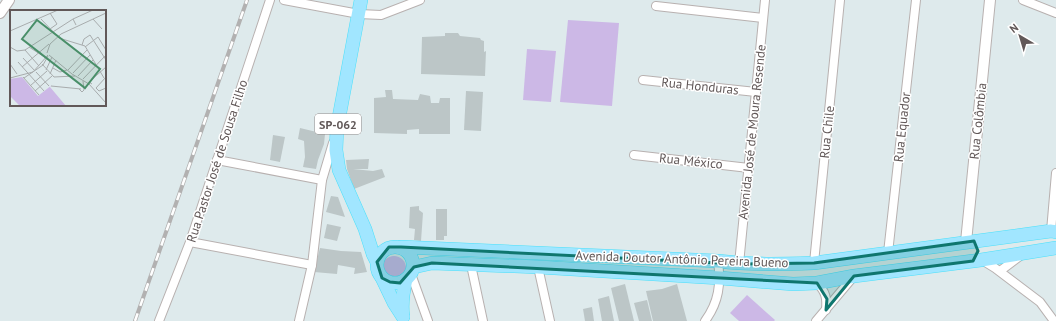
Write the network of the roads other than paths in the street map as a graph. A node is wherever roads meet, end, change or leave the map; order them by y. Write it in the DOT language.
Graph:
graph roads {
  1 [pos="8,0"];
  2 [pos="270,0"];
  3 [pos="284,0"];
  4 [pos="361,0"];
  5 [pos="420,0"];
  6 [pos="765,0"];
  7 [pos="840,0"];
  8 [pos="916,0"];
  9 [pos="990,0"];
  10 [pos="1023,0"];
  11 [pos="656,6"];
  12 [pos="0,13"];
  13 [pos="1056,13"];
  14 [pos="359,14"];
  15 [pos="764,18"];
  16 [pos="643,80"];
  17 [pos="756,92"];
  18 [pos="337,128"];
  19 [pos="634,155"];
  20 [pos="217,160"];
  21 [pos="749,168"];
  22 [pos="1056,173"];
  23 [pos="322,180"];
  24 [pos="365,229"];
  25 [pos="1053,231"];
  26 [pos="190,242"];
  27 [pos="965,242"];
  28 [pos="395,247"];
  29 [pos="1056,248"];
  30 [pos="1028,251"];
  31 [pos="888,253"];
  32 [pos="972,261"];
  33 [pos="377,262"];
  34 [pos="718,262"];
  35 [pos="814,263"];
  36 [pos="739,264"];
  37 [pos="312,265"];
  38 [pos="471,265"];
  39 [pos="538,267"];
  40 [pos="1000,271"];
  41 [pos="410,274"];
  42 [pos="854,276"];
  43 [pos="382,278"];
  44 [pos="720,278"];
  45 [pos="817,283"];
  46 [pos="826,310"];
  47 [pos="404,319"];
  48 [pos="159,321"];
  49 [pos="299,321"];
  50 [pos="428,321"];
  51 [pos="483,321"];
  52 [pos="550,321"];
  53 [pos="705,321"];
  54 [pos="816,321"];
  55 [pos="1054,321"];
  1 -- 12 [label="street"];
  2 -- 20 [label="street, Rua Pastor José de Sousa Filho"];
  3 -- 14 [label="street"];
  4 -- 14 [label="main road, SP-062"];
  5 -- 14 [label="street"];
  6 -- 15 [label="street, Avenida José de Moura Resende"];
  7 -- 35 [label="street, Rua Chile"];
  8 -- 31 [label="street, Rua Equador"];
  9 -- 27 [label="street, Rua Colômbia"];
  10 -- 13 [label="street"];
  11 -- 15 [label="street"];
  14 -- 18 [label="main road, SP-062"];
  15 -- 17 [label="street, Avenida José de Moura Resende"];
  16 -- 17 [label="street, Rua Honduras"];
  17 -- 21 [label="street, Avenida José de Moura Resende"];
  18 -- 23 [label="street"];
  18 -- 24 [label="main road, SP-062"];
  19 -- 21 [label="street, Rua México"];
  20 -- 23 [label="street"];
  20 -- 26 [label="street, Rua Pastor José de Sousa Filho"];
  21 -- 36 [label="street, Avenida José de Moura Resende"];
  22 -- 25 [label="street"];
  23 -- 37 [label="street"];
  24 -- 28 [label="main road, SP-062"];
  24 -- 33 [label="main road, SP-062"];
  25 -- 27 [label="main road, Avenida Doutor Antônio Pereira Bueno"];
  25 -- 30 [label="main road"];
  26 -- 37 [label="street"];
  26 -- 48 [label="street, Rua Pastor José de Sousa Filho"];
  27 -- 31 [label="main road, Avenida Doutor Antônio Pereira Bueno"];
  27 -- 32 [label="main road"];
  27 -- 32 [label="main road"];
  28 -- 33 [label="main road"];
  28 -- 34 [label="main road, Avenida Doutor Antônio Pereira Bueno"];
  28 -- 41 [label="main road, SP-062"];
  29 -- 30 [label="main road, Avenida Doutor Antônio Pereira Bueno"];
  30 -- 32 [label="main road, Avenida Doutor Antônio Pereira Bueno"];
  30 -- 40 [label="street"];
  31 -- 35 [label="main road, Avenida Doutor Antônio Pereira Bueno"];
  32 -- 40 [label="street"];
  32 -- 42 [label="main road, Avenida Doutor Antônio Pereira Bueno"];
  33 -- 43 [label="main road, SP-062"];
  34 -- 36 [label="main road, Avenida Doutor Antônio Pereira Bueno"];
  34 -- 44 [label="street"];
  35 -- 36 [label="main road, Avenida Doutor Antônio Pereira Bueno"];
  37 -- 49 [label="street"];
  38 -- 39 [label="main road, Avenida Doutor Antônio Pereira Bueno"];
  38 -- 41 [label="main road, Avenida Doutor Antônio Pereira Bueno"];
  38 -- 51 [label="street"];
  39 -- 44 [label="main road, Avenida Doutor Antônio Pereira Bueno"];
  39 -- 52 [label="street"];
  40 -- 55 [label="street"];
  41 -- 43 [label="main road"];
  41 -- 47 [label="main road, SP-062"];
  41 -- 50 [label="street"];
  42 -- 45 [label="main road, Avenida Doutor Antônio Pereira Bueno"];
  42 -- 46 [label="street"];
  43 -- 47 [label="main road, SP-062"];
  44 -- 45 [label="main road, Avenida Doutor Antônio Pereira Bueno"];
  44 -- 53 [label="street"];
  45 -- 46 [label="street"];
  46 -- 54 [label="street"];
}
